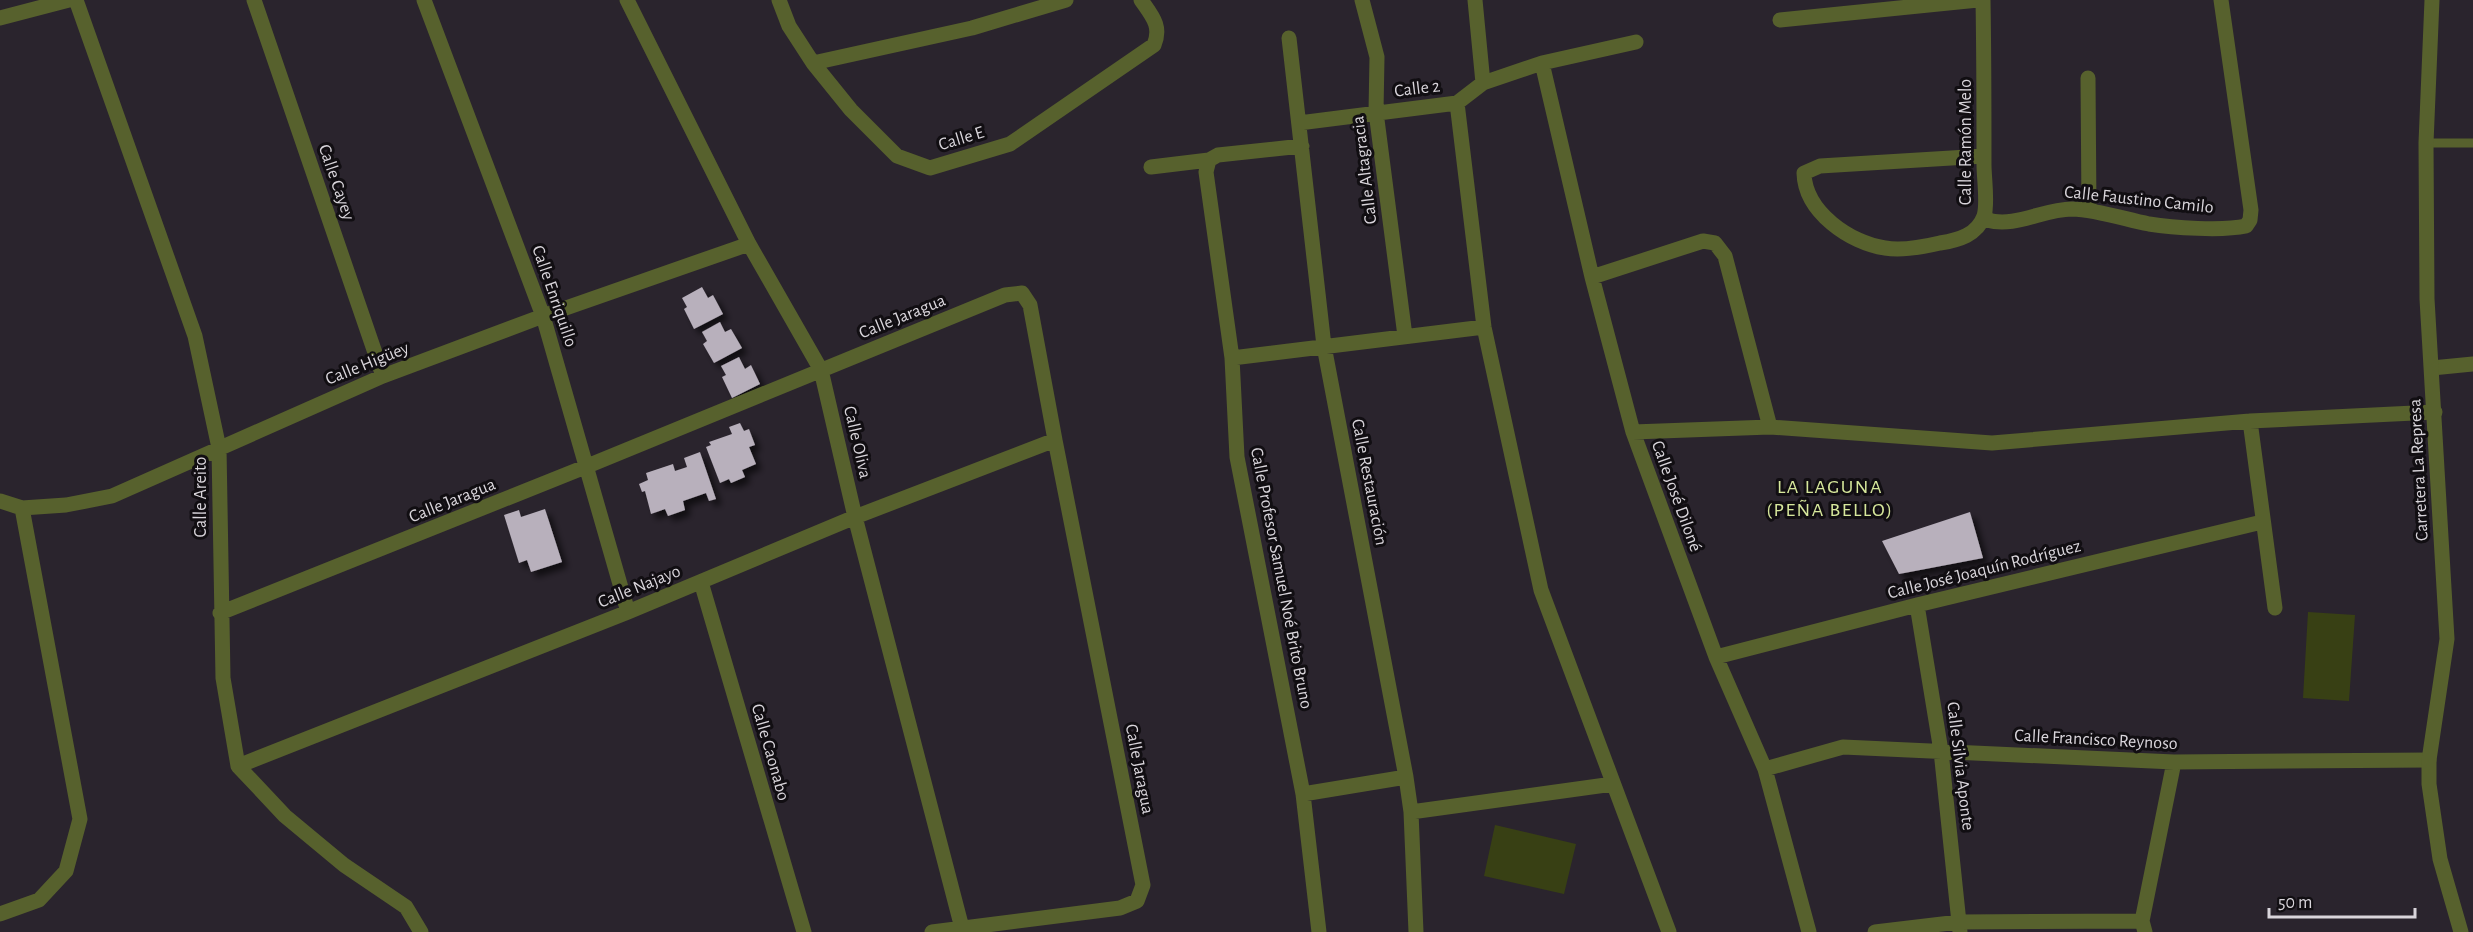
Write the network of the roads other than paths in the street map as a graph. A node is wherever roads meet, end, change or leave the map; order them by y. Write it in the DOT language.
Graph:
graph roads {
  1 [pos="69,0"];
  2 [pos="76,0"];
  3 [pos="254,0"];
  4 [pos="424,0"];
  5 [pos="627,0"];
  6 [pos="779,0"];
  7 [pos="1066,0"];
  8 [pos="1141,0"];
  9 [pos="1362,0"];
  10 [pos="1474,0"];
  11 [pos="1978,0"];
  12 [pos="1983,0"];
  13 [pos="2221,0"];
  14 [pos="2432,0"];
  15 [pos="0,18"];
  16 [pos="1780,20"];
  17 [pos="1289,38"];
  18 [pos="1635,42"];
  19 [pos="813,63"];
  20 [pos="1542,63"];
  21 [pos="2088,78"];
  22 [pos="1483,83"];
  23 [pos="1457,103"];
  24 [pos="1376,112"];
  25 [pos="1299,123"];
  26 [pos="2426,143"];
  27 [pos="2473,143"];
  28 [pos="1302,146"];
  29 [pos="1984,156"];
  30 [pos="1209,160"];
  31 [pos="1151,167"];
  32 [pos="2089,211"];
  33 [pos="1984,214"];
  34 [pos="749,244"];
  35 [pos="1592,277"];
  36 [pos="543,316"];
  37 [pos="1484,327"];
  38 [pos="1405,336"];
  39 [pos="1324,346"];
  40 [pos="1232,358"];
  41 [pos="2473,364"];
  42 [pos="2432,368"];
  43 [pos="821,370"];
  44 [pos="382,376"];
  45 [pos="2435,412"];
  46 [pos="2250,421"];
  47 [pos="1770,427"];
  48 [pos="1633,432"];
  49 [pos="1055,440"];
  50 [pos="219,448"];
  51 [pos="585,468"];
  52 [pos="0,501"];
  53 [pos="22,508"];
  54 [pos="855,517"];
  55 [pos="2262,522"];
  56 [pos="701,582"];
  57 [pos="1917,605"];
  58 [pos="2275,608"];
  59 [pos="628,612"];
  60 [pos="220,613"];
  61 [pos="1716,657"];
  62 [pos="1941,751"];
  63 [pos="2429,760"];
  64 [pos="2174,762"];
  65 [pos="238,766"];
  66 [pos="1765,769"];
  67 [pos="1406,777"];
  68 [pos="1613,784"];
  69 [pos="1303,794"];
  70 [pos="1411,812"];
  71 [pos="0,914"];
  72 [pos="2143,926"];
  73 [pos="1960,927"];
  74 [pos="962,928"];
  75 [pos="421,932"];
  76 [pos="804,932"];
  77 [pos="932,932"];
  78 [pos="1319,932"];
  79 [pos="1416,932"];
  80 [pos="1669,932"];
  81 [pos="1809,932"];
  82 [pos="1875,932"];
  83 [pos="2462,932"];
  1 -- 15 [label="street"];
  2 -- 50 [label="street, Calle Areito"];
  3 -- 44 [label="street, Calle Cayey"];
  4 -- 36 [label="street, Calle Enriquillo"];
  5 -- 34 [label="street, Calle Oliva"];
  6 -- 19 [label="street, Calle E"];
  7 -- 19 [label="street"];
  8 -- 19 [label="street, Calle E"];
  9 -- 24 [label="street, Calle Altagracia"];
  10 -- 22 [label="street"];
  11 -- 16 [label="street"];
  12 -- 29 [label="street, Calle Ramón Melo"];
  13 -- 32 [label="street, Calle Faustino Camilo"];
  14 -- 26 [label="street, Carretera La Represa"];
  17 -- 25 [label="street, Calle Restauración"];
  18 -- 20 [label="street, Calle 2"];
  20 -- 22 [label="street, Calle 2"];
  20 -- 35 [label="street, Calle José Diloné"];
  21 -- 32 [label="street"];
  22 -- 23 [label="street, Calle 2"];
  23 -- 24 [label="street, Calle 2"];
  23 -- 37 [label="street"];
  24 -- 25 [label="street, Calle 2"];
  24 -- 38 [label="street, Calle Altagracia"];
  25 -- 28 [label="street, Calle Restauración"];
  26 -- 27 [label="lane"];
  26 -- 42 [label="street, Carretera La Represa"];
  28 -- 30 [label="street"];
  28 -- 39 [label="street, Calle Restauración"];
  29 -- 33 [label="street, Calle Ramón Melo"];
  29 -- 33 [label="street, Calle Ramón Melo"];
  30 -- 31 [label="street"];
  30 -- 40 [label="street, Calle Profesor Samuel Noé Brito Bruno"];
  32 -- 33 [label="street, Calle Faustino Camilo"];
  34 -- 36 [label="street, Calle Higüey"];
  34 -- 43 [label="street, Calle Oliva"];
  35 -- 47 [label="street"];
  35 -- 48 [label="street, Calle José Diloné"];
  36 -- 44 [label="street, Calle Higüey"];
  36 -- 51 [label="street, Calle Enriquillo"];
  37 -- 38 [label="street"];
  37 -- 68 [label="street"];
  38 -- 39 [label="street"];
  39 -- 40 [label="street"];
  39 -- 67 [label="street, Calle Restauración"];
  40 -- 69 [label="street, Calle Profesor Samuel Noé Brito Bruno"];
  41 -- 42 [label="street"];
  42 -- 45 [label="street, Carretera La Represa"];
  43 -- 49 [label="street, Calle Jaragua"];
  43 -- 51 [label="street, Calle Jaragua"];
  43 -- 54 [label="street, Calle Oliva"];
  44 -- 50 [label="street, Calle Higüey"];
  45 -- 46 [label="street"];
  45 -- 63 [label="street, Carretera La Represa"];
  46 -- 47 [label="street"];
  46 -- 55 [label="street"];
  47 -- 48 [label="street"];
  48 -- 61 [label="street, Calle José Diloné"];
  49 -- 54 [label="street, Calle Najayo"];
  49 -- 74 [label="street, Calle Jaragua"];
  50 -- 53 [label="street, Calle Higüey"];
  50 -- 60 [label="street, Calle Areito"];
  51 -- 59 [label="street, Calle Enriquillo"];
  51 -- 60 [label="street, Calle Jaragua"];
  52 -- 53 [label="street, Calle Higüey"];
  53 -- 71 [label="street"];
  54 -- 56 [label="street, Calle Najayo"];
  54 -- 74 [label="street, Calle Oliva"];
  55 -- 57 [label="street, Calle José Joaquín Rodríguez"];
  55 -- 58 [label="street"];
  56 -- 59 [label="street, Calle Najayo"];
  56 -- 76 [label="street, Calle Caonabo"];
  57 -- 61 [label="street, Calle José Joaquín Rodríguez"];
  57 -- 62 [label="street, Calle Silvia Aponte"];
  59 -- 65 [label="street, Calle Najayo"];
  60 -- 65 [label="street, Calle Areito"];
  61 -- 66 [label="street, Calle José Diloné"];
  62 -- 64 [label="street, Calle Francisco Reynoso"];
  62 -- 66 [label="street, Calle Francisco Reynoso"];
  62 -- 73 [label="street, Calle Silvia Aponte"];
  63 -- 64 [label="street, Calle Francisco Reynoso"];
  63 -- 83 [label="street, Carretera La Represa"];
  64 -- 72 [label="street"];
  65 -- 75 [label="street"];
  66 -- 81 [label="street, Calle José Diloné"];
  67 -- 69 [label="street"];
  67 -- 70 [label="street, Calle Restauración"];
  68 -- 70 [label="street"];
  68 -- 80 [label="street"];
  69 -- 78 [label="street, Calle Profesor Samuel Noé Brito Bruno"];
  70 -- 79 [label="street, Calle Restauración"];
  72 -- 73 [label="street"];
  73 -- 82 [label="street"];
  74 -- 77 [label="street"];
}
